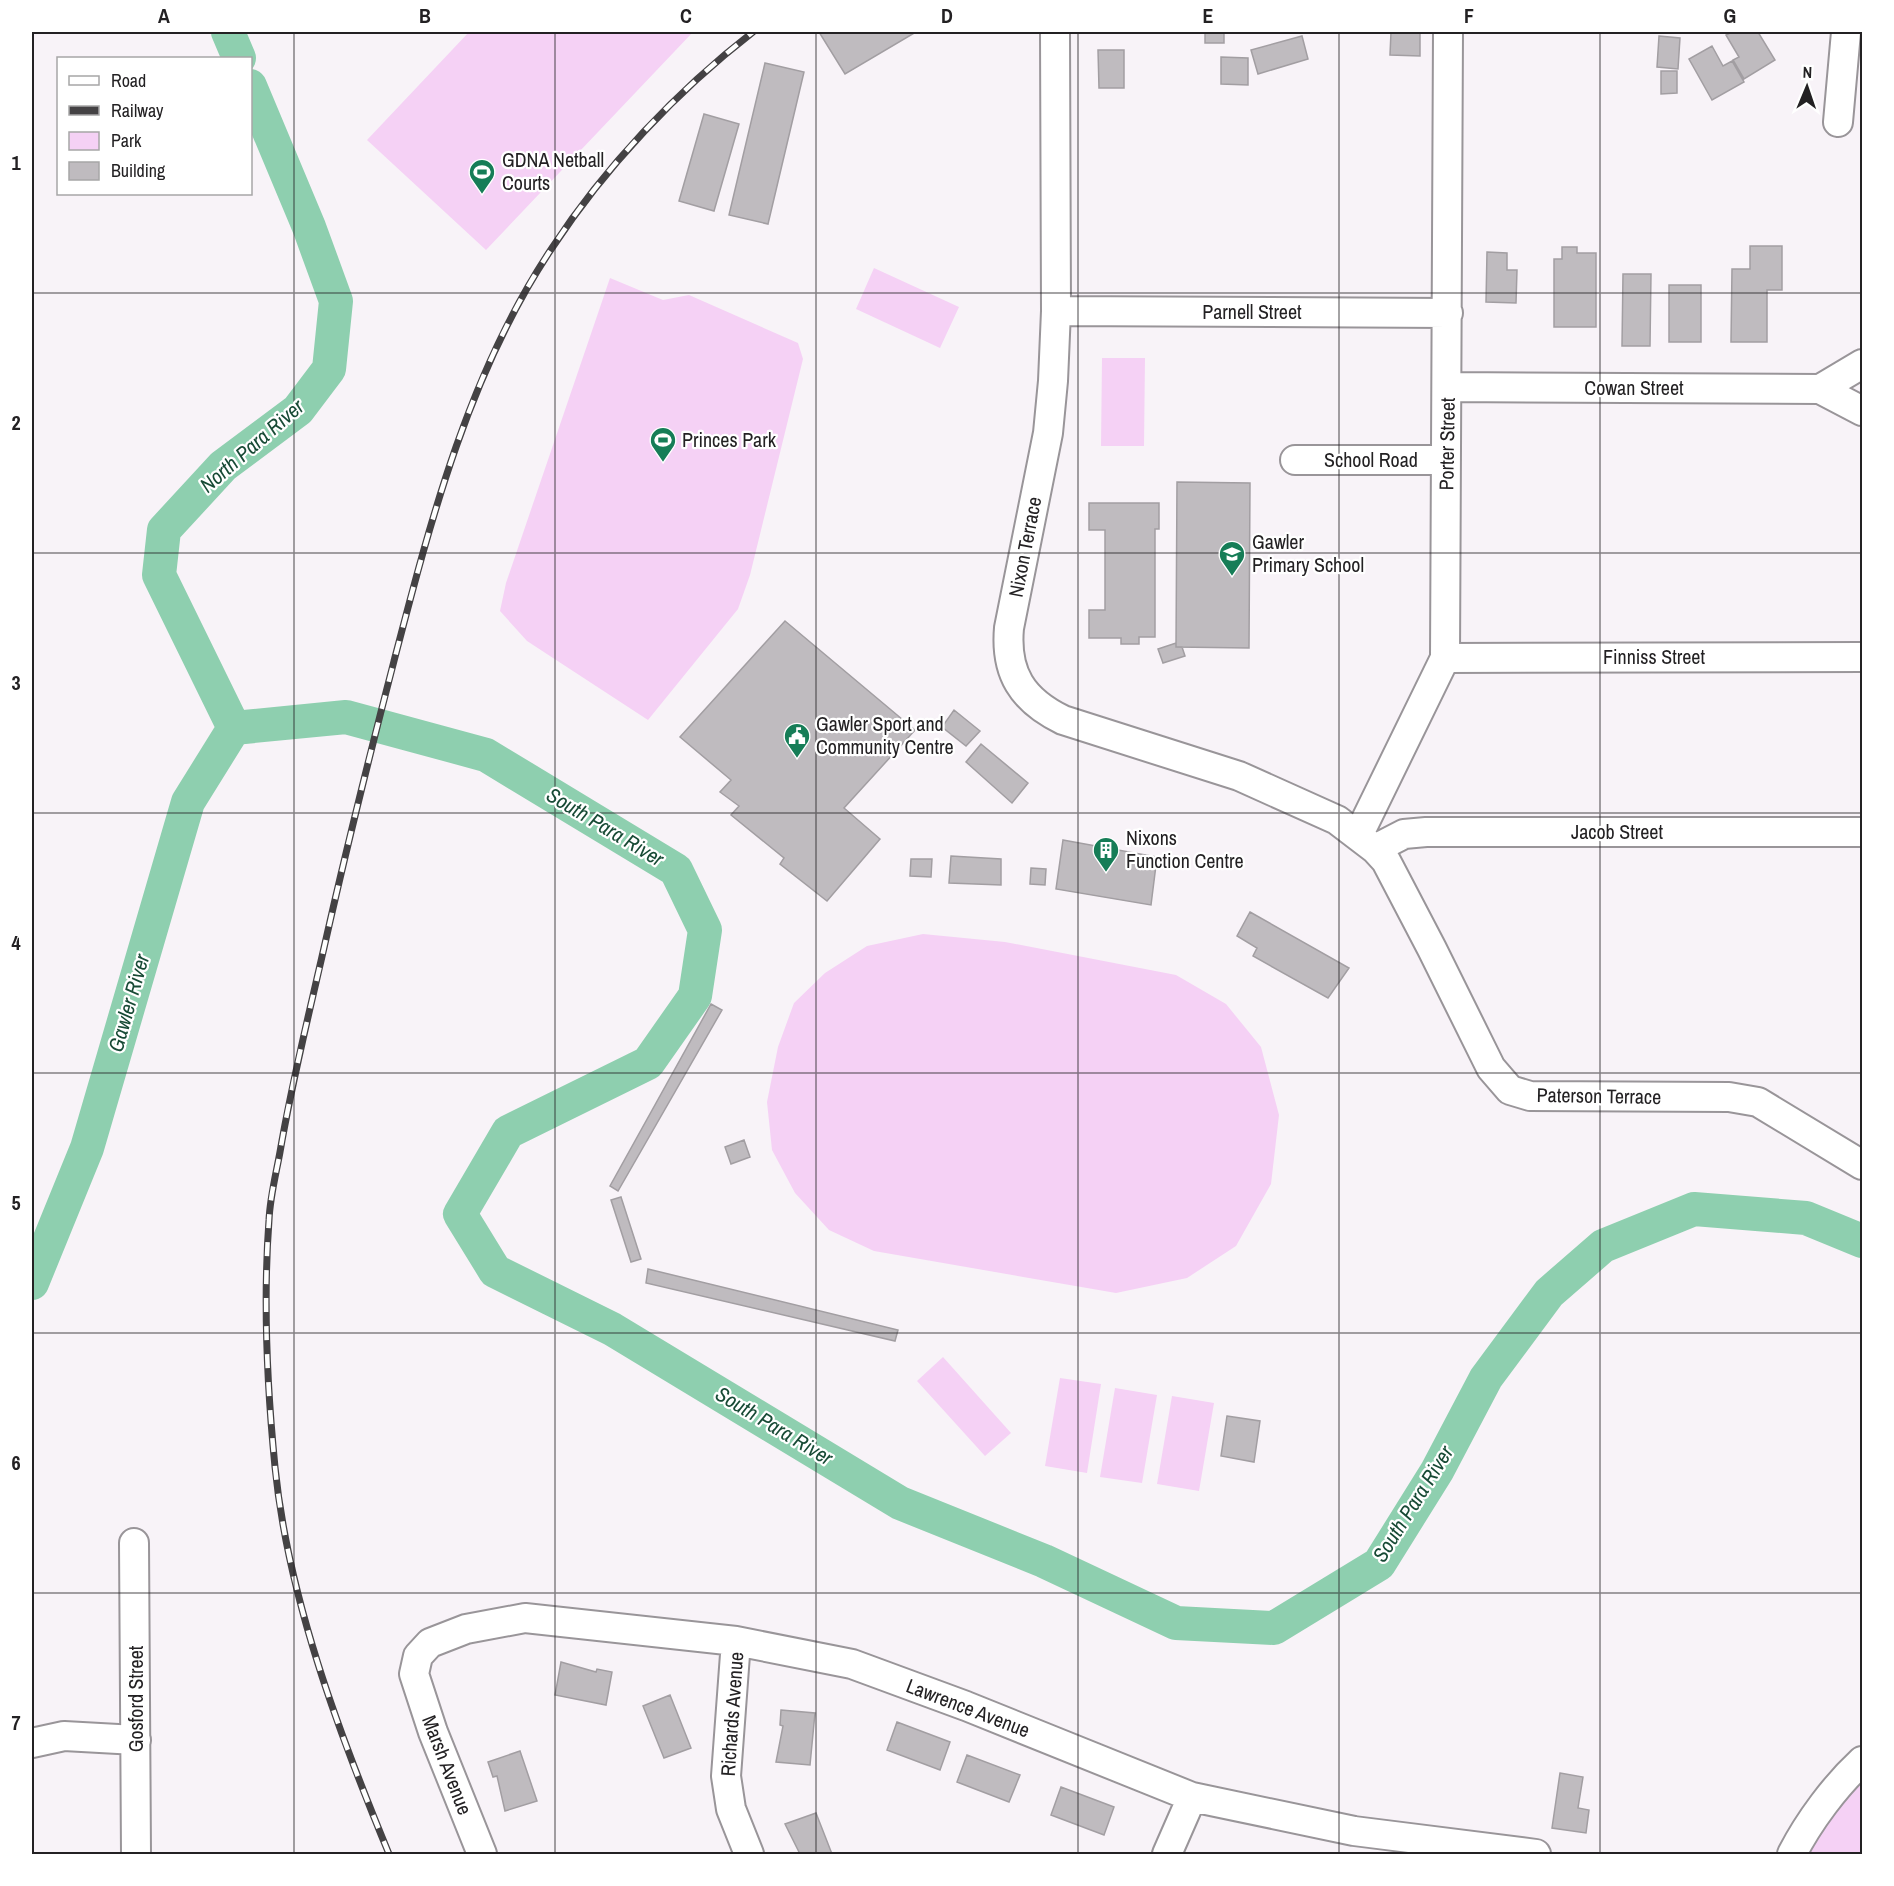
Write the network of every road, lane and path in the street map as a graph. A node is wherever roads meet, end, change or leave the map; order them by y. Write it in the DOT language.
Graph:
graph roads {
  1 [pos="1055,32"];
  2 [pos="1448,32"];
  3 [pos="1846,32"];
  4 [pos="1838,122"];
  5 [pos="1056,311"];
  6 [pos="1448,313"];
  7 [pos="1863,364"];
  8 [pos="1448,387"];
  9 [pos="1820,389"];
  10 [pos="1863,411"];
  11 [pos="1295,460"];
  12 [pos="1446,460"];
  13 [pos="1863,657"];
  14 [pos="1445,658"];
  15 [pos="1863,832"];
  16 [pos="1366,842"];
  17 [pos="1863,1165"];
  18 [pos="134,1543"];
  19 [pos="736,1641"];
  20 [pos="414,1674"];
  21 [pos="136,1740"];
  22 [pos="32,1743"];
  23 [pos="1863,1761"];
  24 [pos="1192,1797"];
  25 [pos="1449,1850"];
  26 [pos="136,1854"];
  27 [pos="482,1854"];
  28 [pos="749,1854"];
  29 [pos="1167,1854"];
  30 [pos="1536,1854"];
  31 [pos="1792,1854"];
  1 -- 5 [label="street, Nixon Terrace"];
  2 -- 6 [label="street, Porter Street"];
  3 -- 4 [label="street"];
  5 -- 6 [label="street, Parnell Street"];
  5 -- 16 [label="street, Nixon Terrace"];
  6 -- 8 [label="street, Porter Street"];
  7 -- 9 [label="street"];
  8 -- 9 [label="street, Cowan Street"];
  8 -- 12 [label="street, Porter Street"];
  9 -- 10 [label="street"];
  11 -- 12 [label="street, School Road"];
  12 -- 14 [label="street, Porter Street"];
  13 -- 14 [label="street, Finniss Street"];
  14 -- 16 [label="street, Porter Street"];
  15 -- 16 [label="street, Jacob Street"];
  16 -- 17 [label="street, Paterson Terrace"];
  18 -- 21 [label="street, Gosford Street"];
  19 -- 20 [label="street, Lawrence Avenue"];
  19 -- 24 [label="street, Lawrence Avenue"];
  19 -- 28 [label="street, Richards Avenue"];
  20 -- 27 [label="street, Marsh Avenue"];
  21 -- 22 [label="street"];
  21 -- 26 [label="street, Gosford Street"];
  23 -- 31 [label="street"];
  24 -- 25 [label="street, Lawrence Avenue"];
  24 -- 29 [label="street"];
  25 -- 30 [label="street, Lawrence Avenue"];
}
